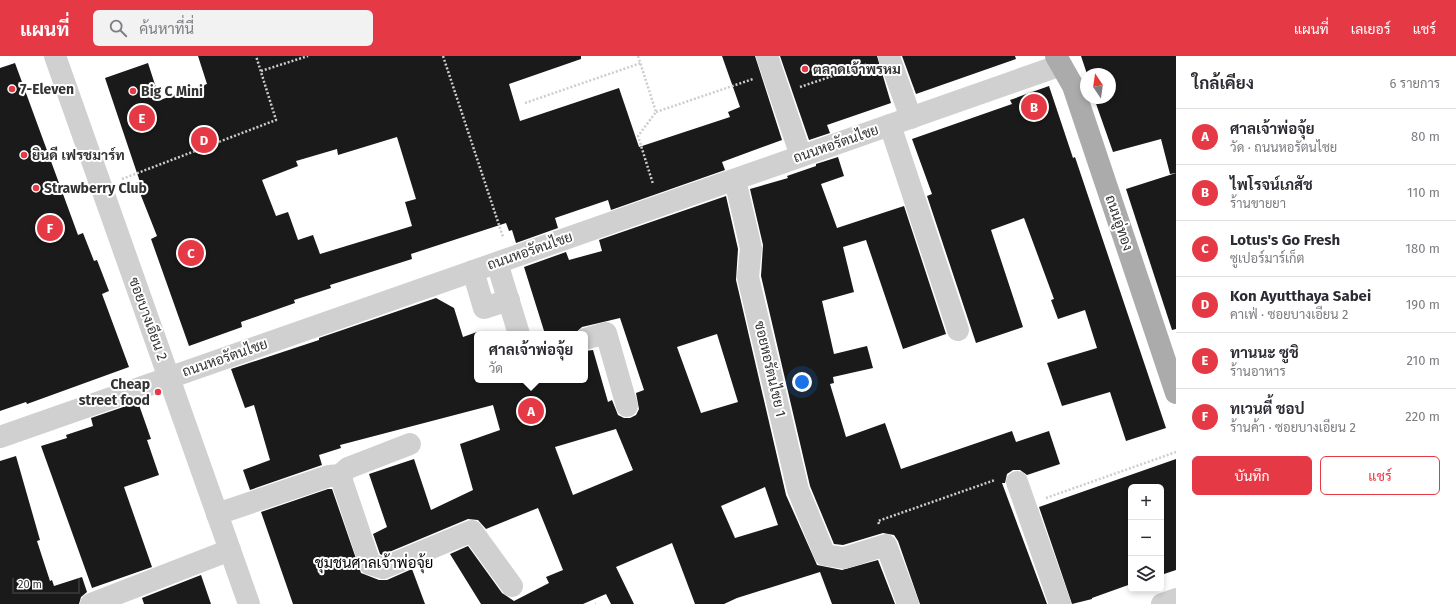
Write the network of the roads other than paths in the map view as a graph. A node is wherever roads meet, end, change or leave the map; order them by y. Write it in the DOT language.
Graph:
graph roads {
  1 [pos="55,56"];
  2 [pos="889,57"];
  3 [pos="1058,61"];
  4 [pos="770,64"];
  5 [pos="911,118"];
  6 [pos="890,125"];
  7 [pos="801,156"];
  8 [pos="734,180"];
  9 [pos="503,261"];
  10 [pos="473,271"];
  11 [pos="509,300"];
  12 [pos="958,330"];
  13 [pos="518,331"];
  14 [pos="588,338"];
  15 [pos="169,378"];
  16 [pos="1176,393"];
  17 [pos="627,406"];
  18 [pos="0,437"];
  19 [pos="410,444"];
  20 [pos="340,475"];
  21 [pos="1017,482"];
  22 [pos="217,514"];
  23 [pos="230,550"];
  24 [pos="512,586"];
  25 [pos="1176,599"];
  26 [pos="91,604"];
  27 [pos="249,604"];
  28 [pos="908,604"];
  29 [pos="1060,604"];
  30 [pos="1162,604"];
  1 -- 15 [label="street, ซอยบางเอียน 2"];
  2 -- 5 [label="street"];
  3 -- 5 [label="street, ถนนหอรัตนไชย"];
  3 -- 16 [label="main road, ถนนอู่ทอง"];
  4 -- 7 [label="street"];
  5 -- 6 [label="street, ถนนหอรัตนไชย"];
  6 -- 7 [label="street, ถนนหอรัตนไชย"];
  6 -- 12 [label="street"];
  7 -- 8 [label="street, ถนนหอรัตนไชย"];
  8 -- 9 [label="street, ถนนหอรัตนไชย"];
  8 -- 28 [label="street, ซอยหอรัตนไชย 1"];
  9 -- 10 [label="street, ถนนหอรัตนไชย"];
  9 -- 11 [label="street"];
  10 -- 11 [label="street"];
  10 -- 15 [label="street, ถนนหอรัตนไชย"];
  11 -- 13 [label="street"];
  14 -- 17 [label="street"];
  15 -- 18 [label="street, ถนนหอรัตนไชย"];
  15 -- 22 [label="street, ซอยบางเอียน 2"];
  19 -- 20 [label="street"];
  20 -- 22 [label="street"];
  20 -- 24 [label="street"];
  21 -- 29 [label="street"];
  22 -- 23 [label="street, ซอยบางเอียน 2"];
  23 -- 26 [label="street"];
  23 -- 27 [label="street, ซอยบางเอียน 2"];
  25 -- 30 [label="street"];
}
